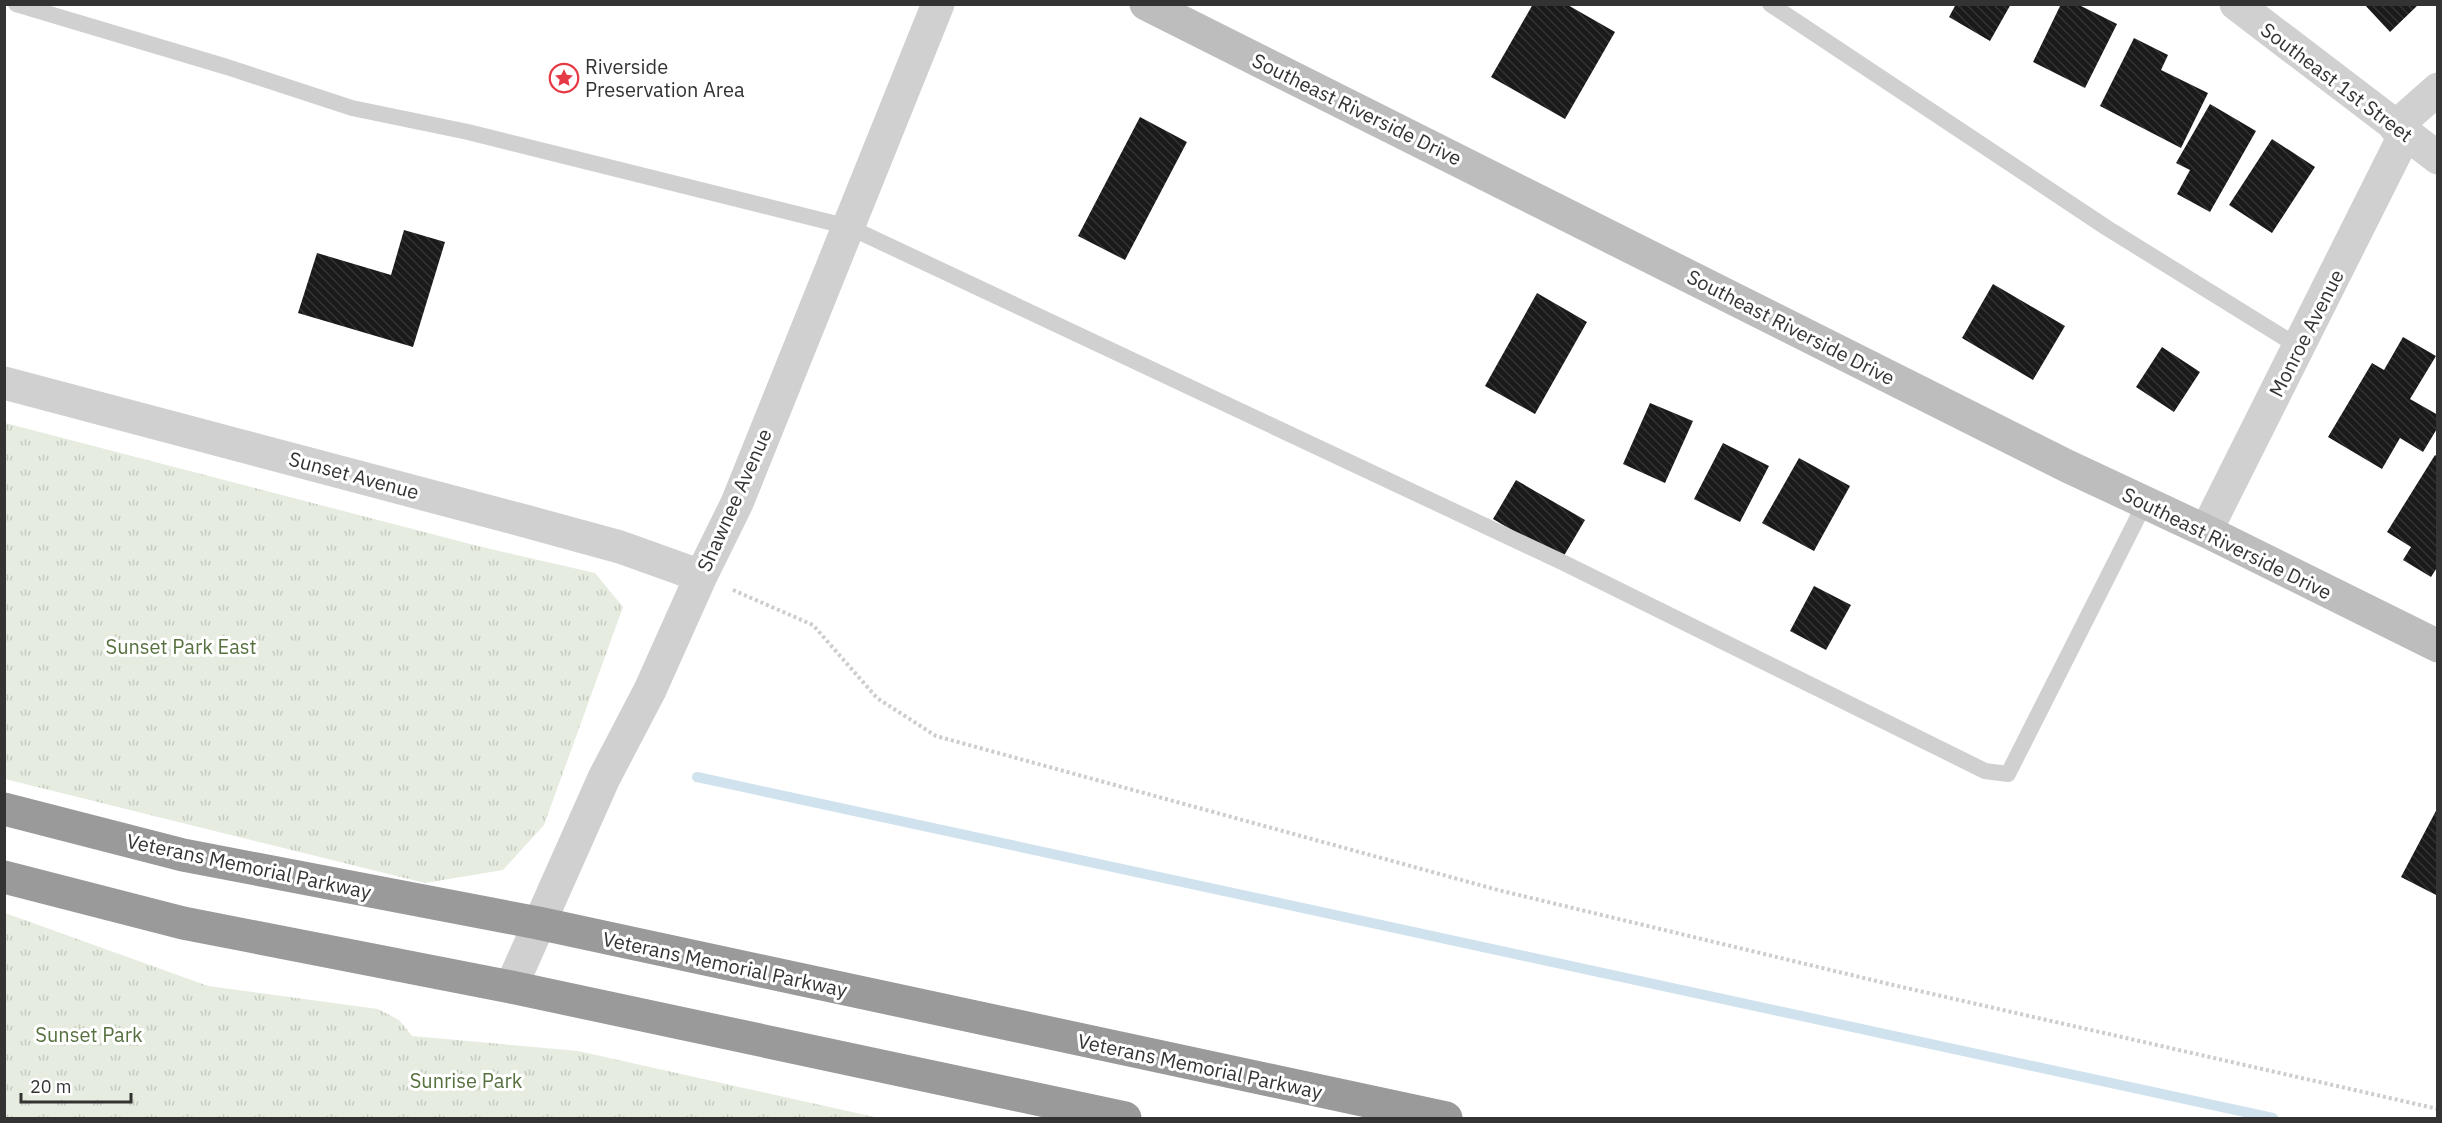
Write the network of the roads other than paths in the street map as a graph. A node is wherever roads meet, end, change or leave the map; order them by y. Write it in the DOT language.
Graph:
graph roads {
  1 [pos="16,4"];
  2 [pos="938,4"];
  3 [pos="1146,4"];
  4 [pos="1770,4"];
  5 [pos="2236,4"];
  6 [pos="2438,89"];
  7 [pos="2400,131"];
  8 [pos="2438,159"];
  9 [pos="849,227"];
  10 [pos="2299,347"];
  11 [pos="4,383"];
  12 [pos="2145,503"];
  13 [pos="2206,531"];
  14 [pos="701,576"];
  15 [pos="2438,646"];
  16 [pos="4,809"];
  17 [pos="4,878"];
  18 [pos="538,923"];
  19 [pos="511,987"];
  20 [pos="1125,1119"];
  21 [pos="1446,1119"];
  1 -- 9 [label="lane"];
  2 -- 9 [label="street, Shawnee Avenue"];
  3 -- 12 [label="street, Southeast Riverside Drive"];
  4 -- 10 [label="lane"];
  5 -- 7 [label="street, Southeast 1st Street"];
  6 -- 7 [label="street, Monroe Avenue"];
  7 -- 8 [label="street, Southeast 1st Street"];
  7 -- 10 [label="street, Monroe Avenue"];
  9 -- 12 [label="lane"];
  9 -- 14 [label="street, Shawnee Avenue"];
  10 -- 13 [label="street, Monroe Avenue"];
  11 -- 14 [label="street, Sunset Avenue"];
  12 -- 13 [label="street, Southeast Riverside Drive"];
  13 -- 15 [label="street, Southeast Riverside Drive"];
  14 -- 18 [label="street, Shawnee Avenue"];
  16 -- 18 [label="highway, Veterans Memorial Parkway"];
  17 -- 19 [label="highway"];
  18 -- 19 [label="street, Shawnee Avenue"];
  18 -- 21 [label="highway, Veterans Memorial Parkway"];
  19 -- 20 [label="highway"];
}
